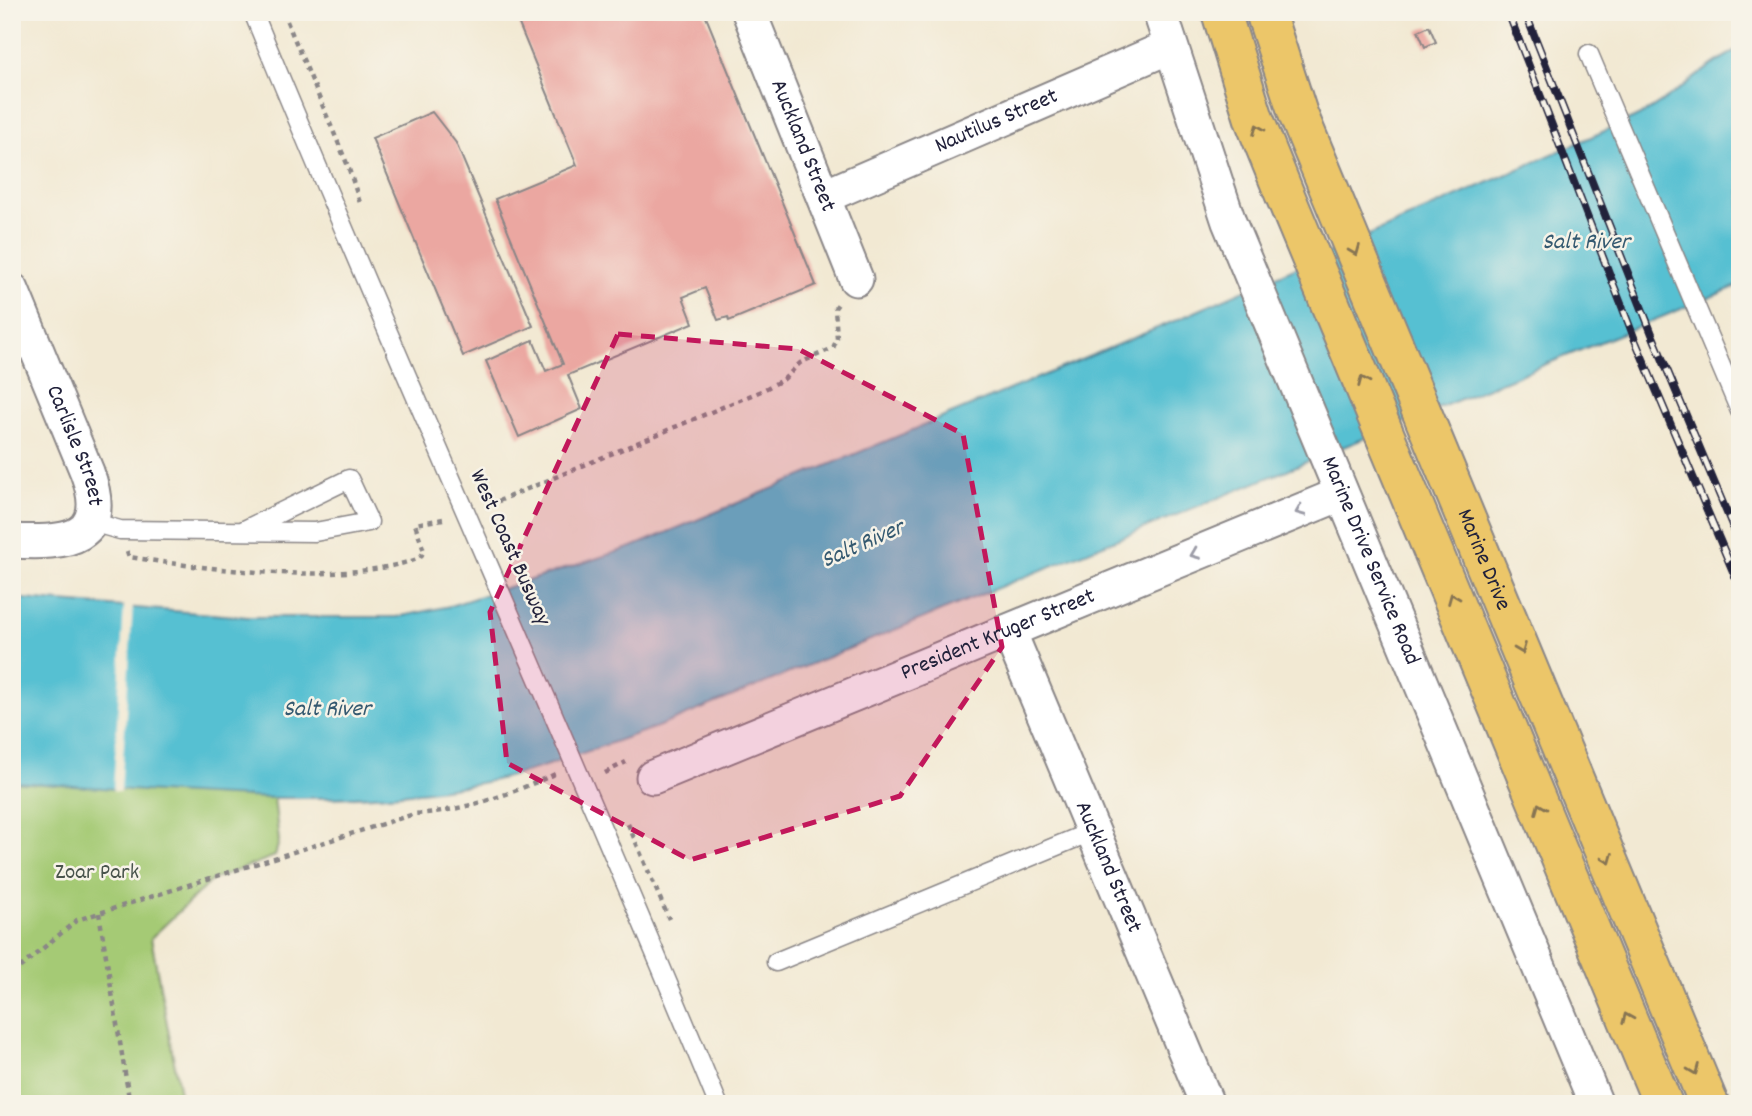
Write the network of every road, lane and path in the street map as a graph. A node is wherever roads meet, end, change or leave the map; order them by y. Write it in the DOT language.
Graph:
graph roads {
  1 [pos="253,12"];
  2 [pos="749,12"];
  3 [pos="1160,12"];
  4 [pos="1221,12"];
  5 [pos="1265,12"];
  6 [pos="1169,47"];
  7 [pos="1589,54"];
  8 [pos="825,196"];
  9 [pos="856,279"];
  10 [pos="12,290"];
  11 [pos="1740,411"];
  12 [pos="1336,479"];
  13 [pos="489,505"];
  14 [pos="442,517"];
  15 [pos="105,526"];
  16 [pos="242,531"];
  17 [pos="12,541"];
  18 [pos="1009,631"];
  19 [pos="643,768"];
  20 [pos="605,773"];
  21 [pos="553,775"];
  22 [pos="1093,831"];
  23 [pos="99,913"];
  24 [pos="776,962"];
  25 [pos="12,974"];
  26 [pos="130,1104"];
  27 [pos="718,1104"];
  28 [pos="1207,1104"];
  29 [pos="1596,1104"];
  30 [pos="1662,1104"];
  31 [pos="1709,1104"];
  1 -- 27 [label="lane, West Coast Busway"];
  2 -- 8 [label="street, Auckland Street"];
  3 -- 6 [label="street, Marine Drive Service Road"];
  30 -- 4 [label="main road, Marine Drive, one-way"];
  5 -- 31 [label="main road, Marine Drive, one-way"];
  6 -- 8 [label="street, Nautilus Street"];
  6 -- 12 [label="street, Marine Drive Service Road"];
  7 -- 11 [label="lane"];
  8 -- 9 [label="street, Auckland Street"];
  9 -- 13 [label="path"];
  10 -- 15 [label="street, Carlisle Street"];
  12 -- 18 [label="street, President Kruger Street, one-way"];
  12 -- 29 [label="street, Marine Drive Service Road"];
  14 -- 15 [label="path"];
  15 -- 16 [label="lane"];
  15 -- 17 [label="street, Carlisle Street"];
  16 -- 16 [label="lane"];
  18 -- 19 [label="street, President Kruger Street"];
  18 -- 22 [label="street, Auckland Street"];
  19 -- 20 [label="path"];
  21 -- 23 [label="path"];
  22 -- 24 [label="lane"];
  22 -- 28 [label="street, Auckland Street"];
  23 -- 25 [label="path"];
  23 -- 26 [label="path"];
}
